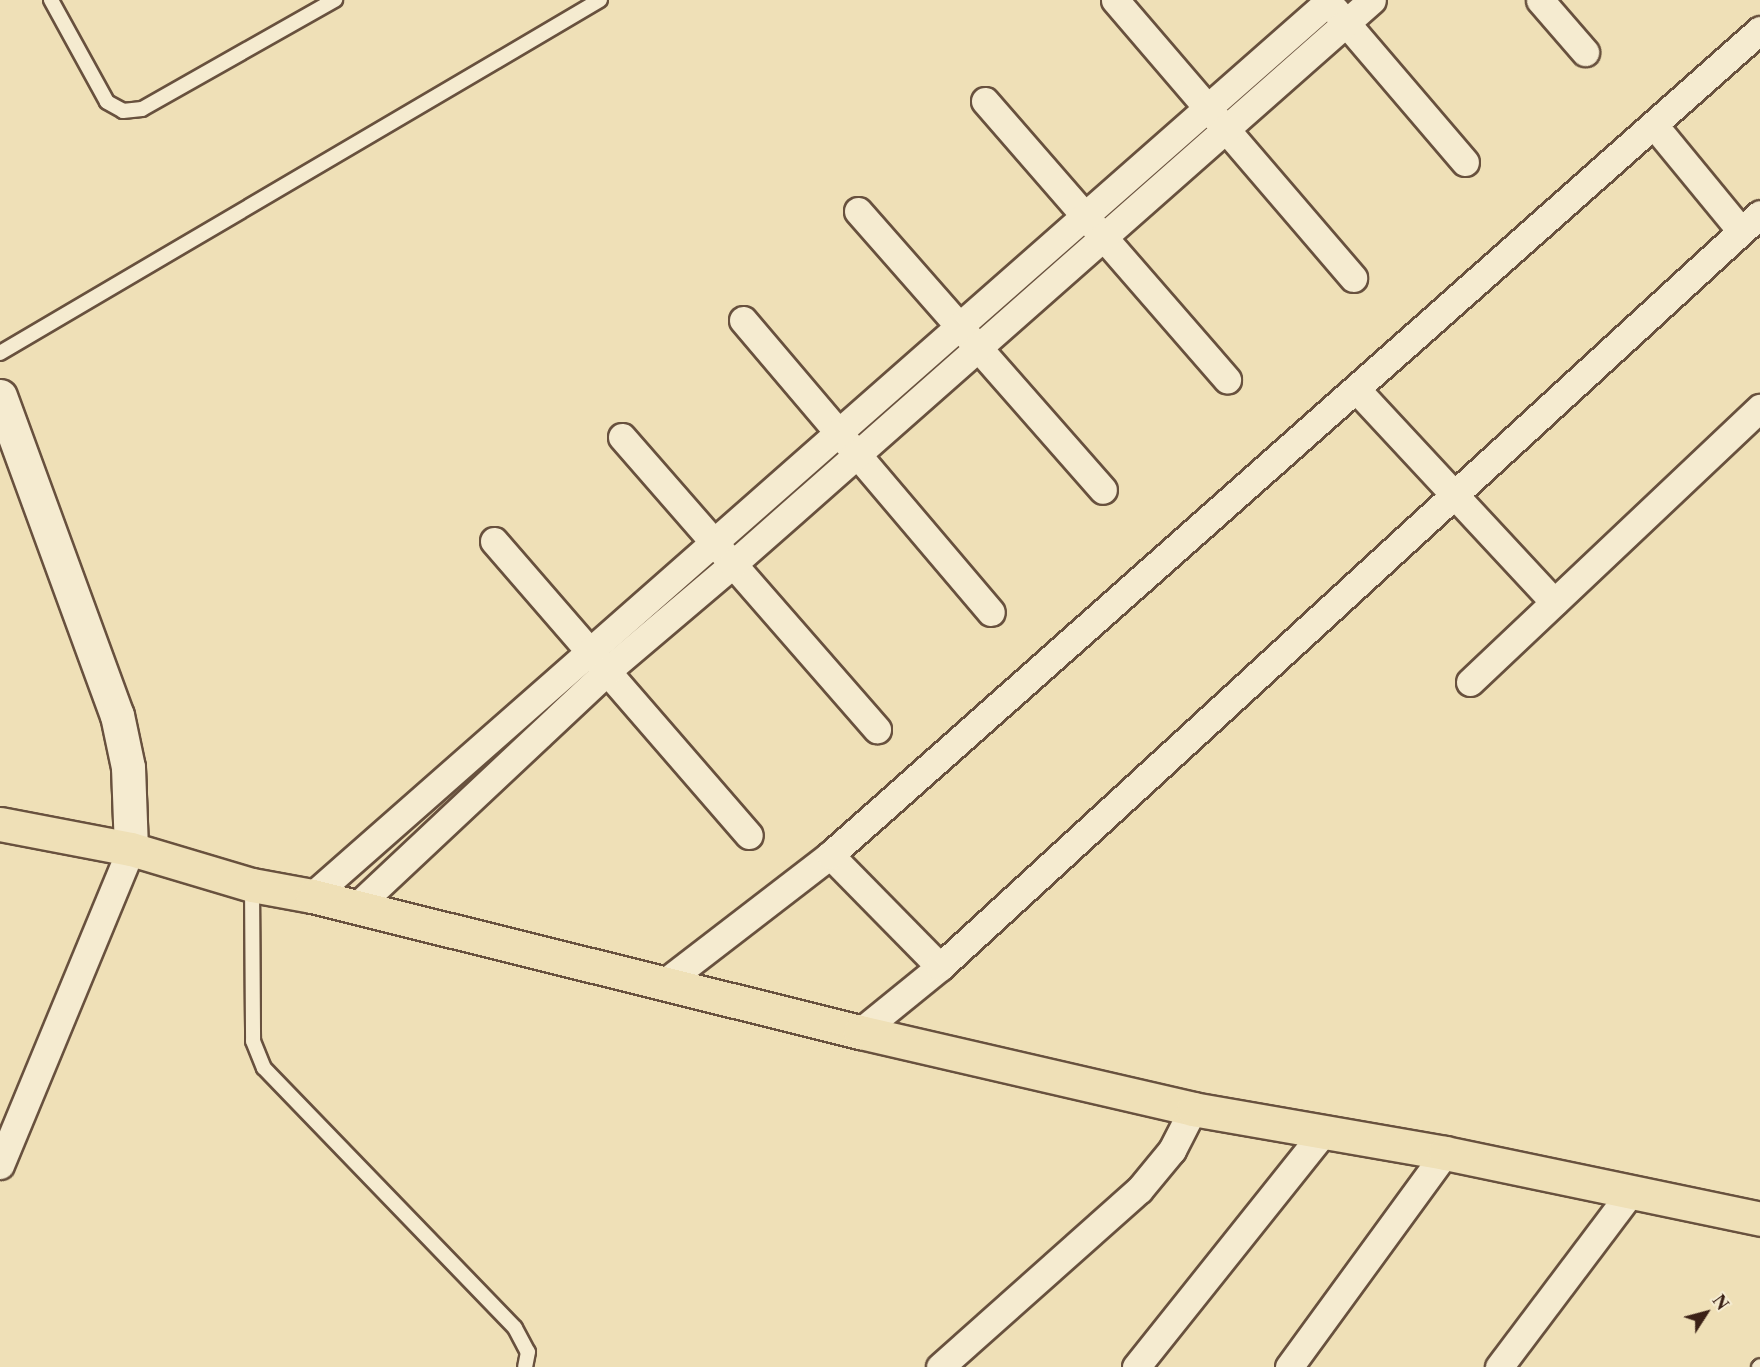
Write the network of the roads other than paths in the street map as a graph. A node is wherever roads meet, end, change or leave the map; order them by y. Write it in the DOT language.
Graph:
graph roads {
  1 [pos="51,0"];
  2 [pos="335,0"];
  3 [pos="600,0"];
  4 [pos="1115,0"];
  5 [pos="1372,0"];
  6 [pos="1540,0"];
  7 [pos="1328,1"];
  8 [pos="1346,23"];
  9 [pos="1760,30"];
  10 [pos="1584,52"];
  11 [pos="985,101"];
  12 [pos="1208,108"];
  13 [pos="1654,125"];
  14 [pos="1226,129"];
  15 [pos="1465,162"];
  16 [pos="858,211"];
  17 [pos="1085,216"];
  18 [pos="1750,223"];
  19 [pos="1103,237"];
  20 [pos="1353,278"];
  21 [pos="743,320"];
  22 [pos="960,327"];
  23 [pos="978,348"];
  24 [pos="0,353"];
  25 [pos="1227,379"];
  26 [pos="1356,389"];
  27 [pos="0,396"];
  28 [pos="1760,408"];
  29 [pos="839,434"];
  30 [pos="622,437"];
  31 [pos="857,454"];
  32 [pos="1103,490"];
  33 [pos="1454,495"];
  34 [pos="494,541"];
  35 [pos="715,543"];
  36 [pos="733,564"];
  37 [pos="1554,602"];
  38 [pos="991,612"];
  39 [pos="589,651"];
  40 [pos="607,671"];
  41 [pos="1470,682"];
  42 [pos="877,729"];
  43 [pos="0,824"];
  44 [pos="749,835"];
  45 [pos="131,849"];
  46 [pos="830,855"];
  47 [pos="252,885"];
  48 [pos="312,896"];
  49 [pos="356,907"];
  50 [pos="940,967"];
  51 [pos="664,983"];
  52 [pos="860,1032"];
  53 [pos="1193,1110"];
  54 [pos="1323,1133"];
  55 [pos="1445,1153"];
  56 [pos="0,1165"];
  57 [pos="1631,1192"];
  58 [pos="1760,1219"];
  59 [pos="525,1367"];
  60 [pos="940,1367"];
  61 [pos="1136,1367"];
  62 [pos="1289,1367"];
  63 [pos="1499,1367"];
  1 -- 2 [label="lane"];
  3 -- 24 [label="lane"];
  4 -- 12 [label="street"];
  5 -- 8 [label="street"];
  6 -- 10 [label="street"];
  7 -- 8 [label="street"];
  7 -- 12 [label="street"];
  8 -- 14 [label="street"];
  8 -- 15 [label="street"];
  9 -- 13 [label="street"];
  11 -- 17 [label="street"];
  12 -- 14 [label="street"];
  12 -- 17 [label="street"];
  13 -- 18 [label="street"];
  13 -- 26 [label="street"];
  14 -- 19 [label="street"];
  14 -- 20 [label="street"];
  16 -- 22 [label="street"];
  17 -- 19 [label="street"];
  17 -- 22 [label="street"];
  18 -- 33 [label="street"];
  19 -- 23 [label="street"];
  19 -- 25 [label="street"];
  21 -- 29 [label="street"];
  22 -- 23 [label="street"];
  22 -- 29 [label="street"];
  23 -- 31 [label="street"];
  23 -- 32 [label="street"];
  26 -- 33 [label="street"];
  26 -- 46 [label="street"];
  27 -- 45 [label="street"];
  28 -- 37 [label="street"];
  29 -- 31 [label="street"];
  29 -- 35 [label="street"];
  30 -- 35 [label="street"];
  31 -- 36 [label="street"];
  31 -- 38 [label="street"];
  33 -- 37 [label="street"];
  33 -- 50 [label="street"];
  34 -- 39 [label="street"];
  35 -- 36 [label="street"];
  35 -- 39 [label="street"];
  36 -- 40 [label="street"];
  36 -- 42 [label="street"];
  37 -- 41 [label="street"];
  39 -- 40 [label="street"];
  39 -- 48 [label="street"];
  40 -- 44 [label="street"];
  40 -- 49 [label="street"];
  43 -- 45 [label="main road"];
  45 -- 47 [label="main road"];
  45 -- 56 [label="street"];
  46 -- 50 [label="street"];
  46 -- 51 [label="street"];
  47 -- 48 [label="main road"];
  47 -- 59 [label="lane"];
  48 -- 49 [label="main road"];
  49 -- 51 [label="main road"];
  50 -- 52 [label="street"];
  51 -- 52 [label="main road"];
  52 -- 53 [label="main road"];
  53 -- 54 [label="main road"];
  53 -- 60 [label="street"];
  54 -- 55 [label="main road"];
  54 -- 61 [label="street"];
  55 -- 57 [label="main road"];
  55 -- 62 [label="street"];
  57 -- 58 [label="main road"];
  57 -- 63 [label="street"];
}
